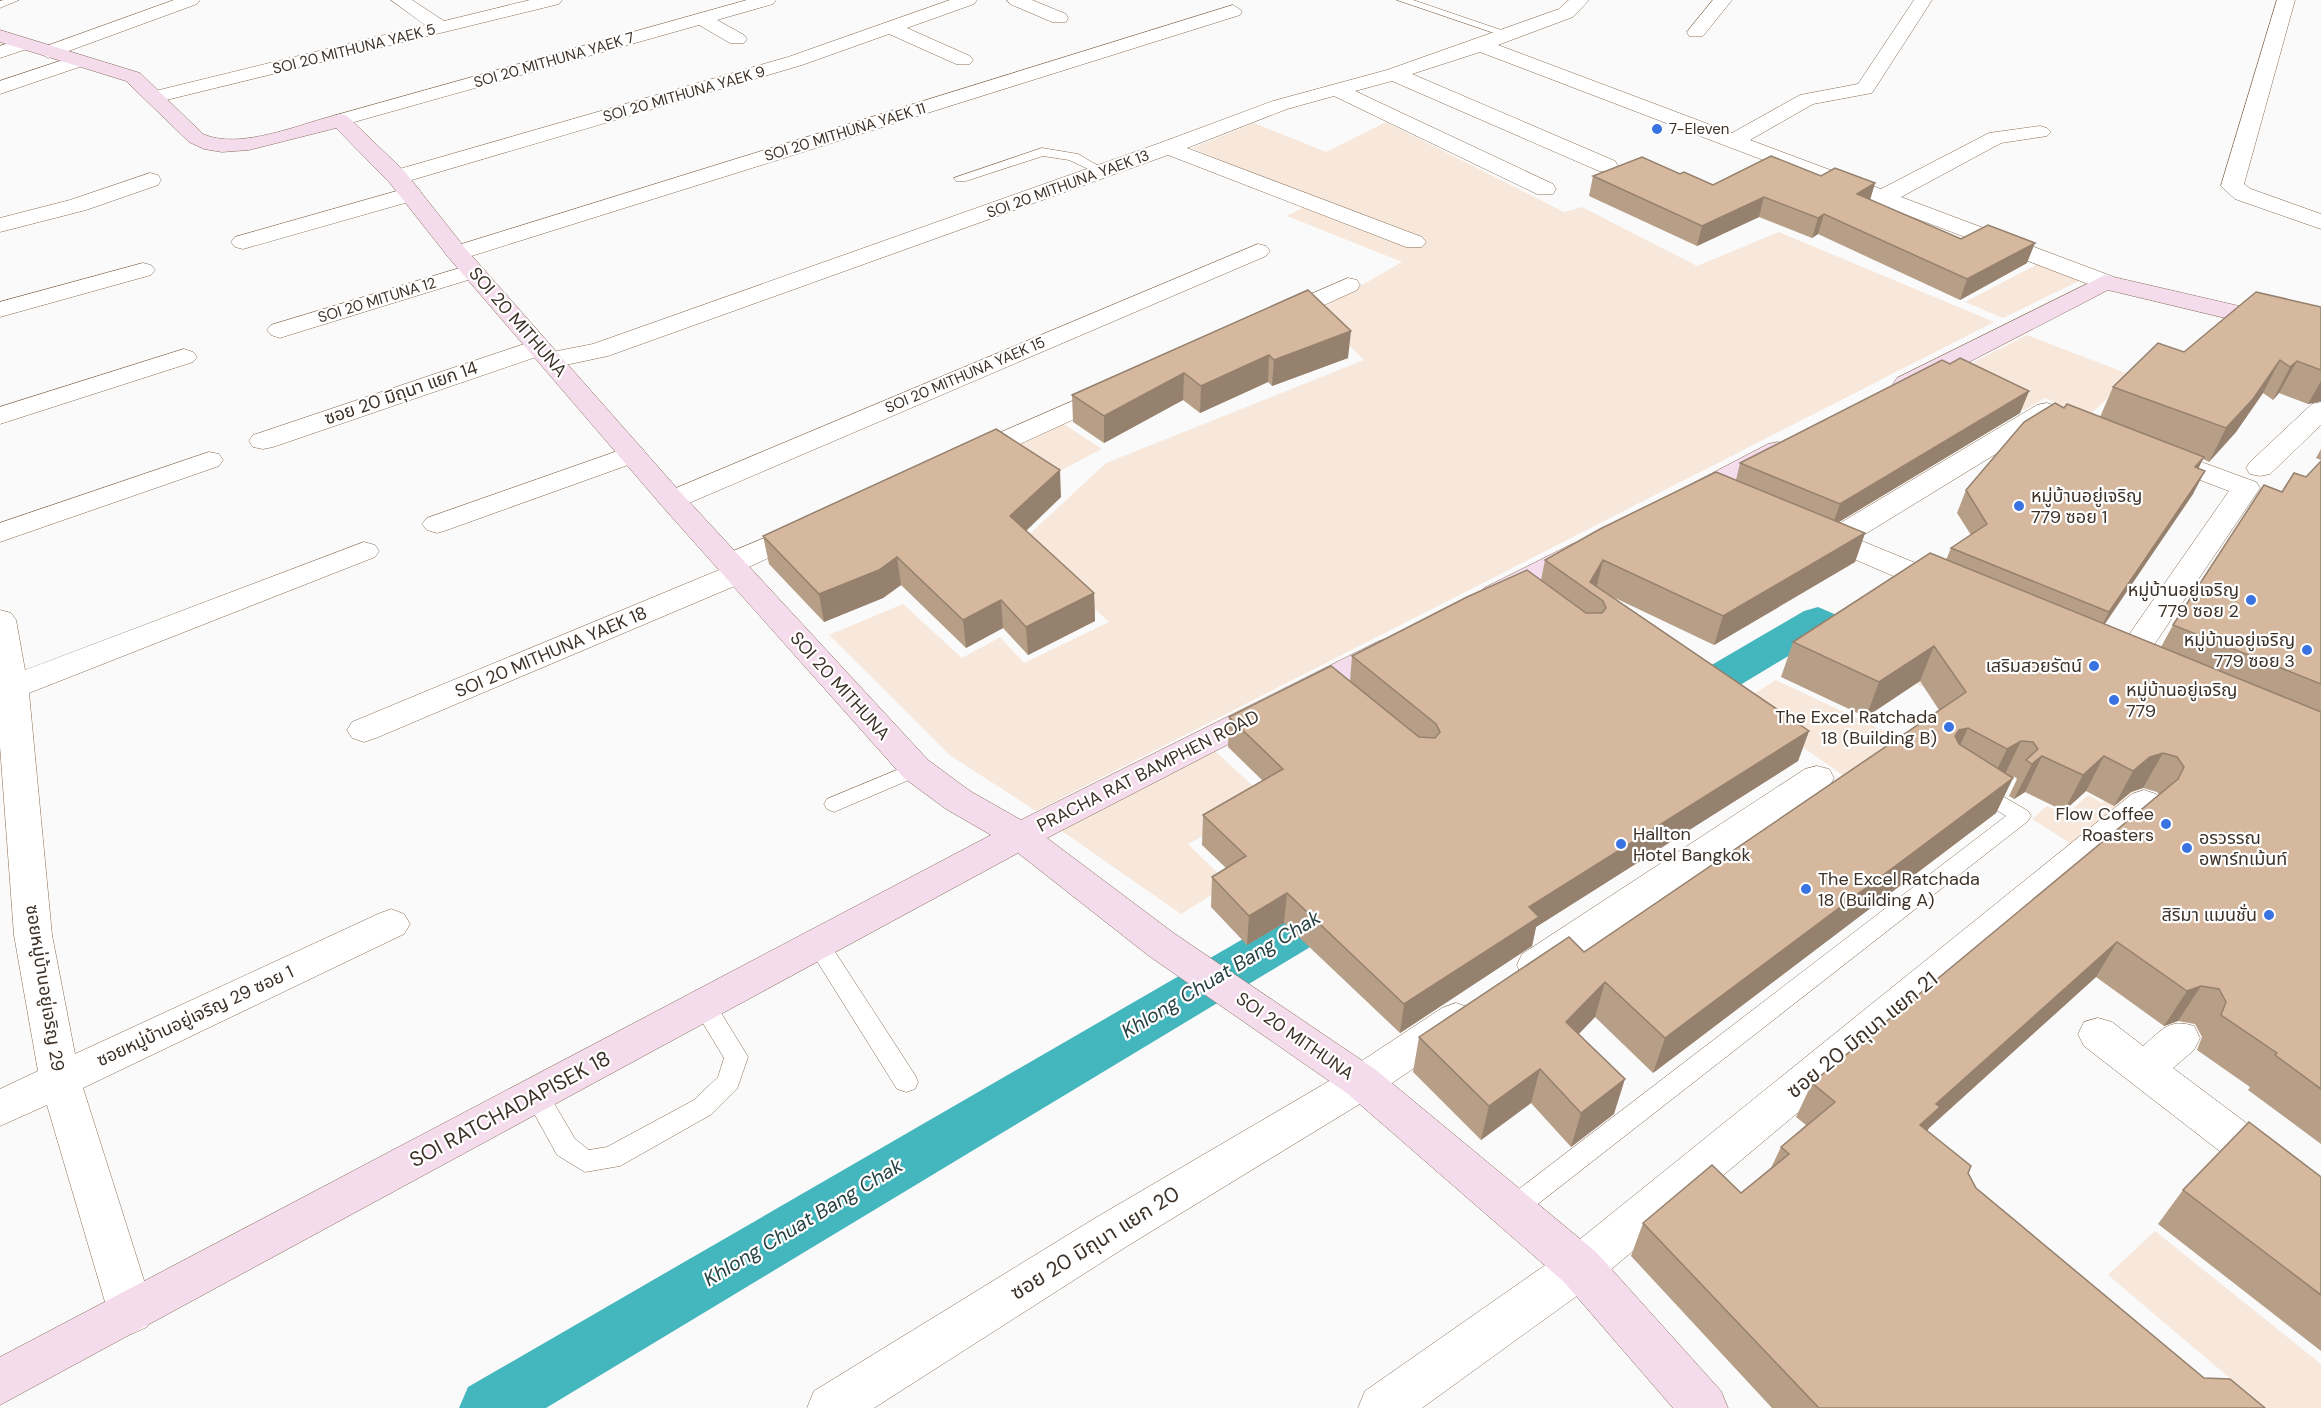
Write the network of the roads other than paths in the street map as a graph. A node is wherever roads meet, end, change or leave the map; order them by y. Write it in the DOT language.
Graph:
graph roads {
  1 [pos="14,0"];
  2 [pos="191,0"];
  3 [pos="400,0"];
  4 [pos="553,0"];
  5 [pos="767,0"];
  6 [pos="968,0"];
  7 [pos="1016,0"];
  8 [pos="1402,0"];
  9 [pos="1580,0"];
  10 [pos="1723,0"];
  11 [pos="1923,0"];
  12 [pos="2286,0"];
  13 [pos="0,5"];
  14 [pos="1233,11"];
  15 [pos="1059,18"];
  16 [pos="702,19"];
  17 [pos="442,28"];
  18 [pos="891,28"];
  19 [pos="1696,32"];
  20 [pos="1508,34"];
  21 [pos="737,39"];
  22 [pos="8,44"];
  23 [pos="1480,45"];
  24 [pos="48,52"];
  25 [pos="963,60"];
  26 [pos="78,61"];
  27 [pos="1394,74"];
  28 [pos="0,88"];
  29 [pos="1335,89"];
  30 [pos="154,98"];
  31 [pos="340,120"];
  32 [pos="2040,132"];
  33 [pos="1736,140"];
  34 [pos="1168,148"];
  35 [pos="1607,166"];
  36 [pos="1103,171"];
  37 [pos="961,178"];
  38 [pos="150,180"];
  39 [pos="404,186"];
  40 [pos="1545,189"];
  41 [pos="1884,197"];
  42 [pos="2321,222"];
  43 [pos="0,225"];
  44 [pos="243,242"];
  45 [pos="1414,242"];
  46 [pos="1258,251"];
  47 [pos="465,262"];
  48 [pos="143,270"];
  49 [pos="2105,282"];
  50 [pos="1348,285"];
  51 [pos="0,310"];
  52 [pos="1251,329"];
  53 [pos="280,330"];
  54 [pos="2321,333"];
  55 [pos="545,353"];
  56 [pos="184,357"];
  57 [pos="1142,378"];
  58 [pos="1878,399"];
  59 [pos="2321,410"];
  60 [pos="0,416"];
  61 [pos="2080,424"];
  62 [pos="1803,437"];
  63 [pos="263,441"];
  64 [pos="2135,445"];
  65 [pos="632,454"];
  66 [pos="209,460"];
  67 [pos="947,466"];
  68 [pos="2260,468"];
  69 [pos="1707,487"];
  70 [pos="672,500"];
  71 [pos="1739,500"];
  72 [pos="1665,508"];
  73 [pos="828,520"];
  74 [pos="1792,522"];
  75 [pos="437,524"];
  76 [pos="0,533"];
  77 [pos="1612,535"];
  78 [pos="1834,540"];
  79 [pos="364,551"];
  80 [pos="734,569"];
  81 [pos="1972,597"];
  82 [pos="1474,606"];
  83 [pos="0,620"];
  84 [pos="1410,638"];
  85 [pos="2096,650"];
  86 [pos="6,690"];
  87 [pos="364,730"];
  88 [pos="916,769"];
  89 [pos="1817,778"];
  90 [pos="1978,787"];
  91 [pos="2144,803"];
  92 [pos="834,804"];
  93 [pos="1020,836"];
  94 [pos="391,924"];
  95 [pos="818,944"];
  96 [pos="704,1005"];
  97 [pos="2098,1034"];
  98 [pos="2180,1038"];
  99 [pos="2145,1069"];
  100 [pos="60,1080"];
  101 [pos="906,1082"];
  102 [pos="1362,1082"];
  103 [pos="536,1095"];
  104 [pos="0,1108"];
  105 [pos="2321,1204"];
  106 [pos="1511,1210"];
  107 [pos="1580,1267"];
  108 [pos="131,1312"];
  109 [pos="0,1382"];
  110 [pos="831,1408"];
  111 [pos="1382,1408"];
  112 [pos="1704,1408"];
  1 -- 13 [label="lane"];
  2 -- 24 [label="street"];
  3 -- 17 [label="street"];
  4 -- 17 [label="street, SOI 20 MITHUNA YAEK 5"];
  5 -- 16 [label="street, SOI 20 MITHUNA YAEK 7"];
  6 -- 18 [label="street, SOI 20 MITHUNA YAEK 9"];
  7 -- 15 [label="street"];
  8 -- 20 [label="lane"];
  9 -- 20 [label="street, SOI 20 MITHUNA YAEK 13"];
  10 -- 19 [label="street"];
  11 -- 33 [label="street"];
  12 -- 42 [label="street"];
  14 -- 47 [label="street, SOI 20 MITHUNA YAEK 11"];
  16 -- 21 [label="street"];
  16 -- 31 [label="street, SOI 20 MITHUNA YAEK 7"];
  17 -- 30 [label="street, SOI 20 MITHUNA YAEK 5"];
  18 -- 25 [label="street"];
  18 -- 39 [label="street, SOI 20 MITHUNA YAEK 9"];
  20 -- 23 [label="street, SOI 20 MITHUNA YAEK 13"];
  22 -- 24 [label="street"];
  23 -- 27 [label="street, SOI 20 MITHUNA YAEK 13"];
  23 -- 33 [label="street"];
  24 -- 26 [label="street"];
  26 -- 28 [label="street"];
  26 -- 30 [label="street"];
  27 -- 29 [label="street, SOI 20 MITHUNA YAEK 13"];
  27 -- 35 [label="street"];
  29 -- 34 [label="street, SOI 20 MITHUNA YAEK 13"];
  29 -- 40 [label="street"];
  30 -- 31 [label="street"];
  31 -- 39 [label="street, SOI 20 MITHUNA"];
  32 -- 41 [label="street"];
  33 -- 41 [label="street"];
  34 -- 36 [label="street, SOI 20 MITHUNA YAEK 13"];
  34 -- 45 [label="street"];
  36 -- 37 [label="lane"];
  36 -- 55 [label="street, SOI 20 MITHUNA YAEK 13"];
  38 -- 43 [label="street"];
  39 -- 44 [label="street, SOI 20 MITHUNA YAEK 9"];
  39 -- 47 [label="street, SOI 20 MITHUNA"];
  41 -- 49 [label="street"];
  46 -- 70 [label="street, SOI 20 MITHUNA YAEK 15"];
  47 -- 53 [label="street, SOI 20 MITUNA 12"];
  47 -- 55 [label="street, SOI 20 MITHUNA"];
  48 -- 51 [label="street"];
  49 -- 54 [label="street"];
  49 -- 58 [label="street"];
  50 -- 52 [label="street"];
  55 -- 63 [label="street, ซอย 20 มิถุนา แยก 14"];
  55 -- 65 [label="street, SOI 20 MITHUNA"];
  56 -- 60 [label="street"];
  57 -- 67 [label="street"];
  59 -- 68 [label="street"];
  61 -- 78 [label="street"];
  62 -- 69 [label="street"];
  64 -- 85 [label="street"];
  65 -- 70 [label="street, SOI 20 MITHUNA"];
  65 -- 75 [label="street"];
  66 -- 76 [label="street"];
  69 -- 71 [label="street"];
  69 -- 72 [label="street"];
  70 -- 80 [label="street, SOI 20 MITHUNA"];
  73 -- 80 [label="street, SOI 20 MITHUNA YAEK 18"];
  74 -- 78 [label="street"];
  77 -- 82 [label="street"];
  78 -- 81 [label="street"];
  79 -- 86 [label="street"];
  80 -- 87 [label="street, SOI 20 MITHUNA YAEK 18"];
  80 -- 88 [label="street, SOI 20 MITHUNA"];
  83 -- 86 [label="street, ซอยหมู่บ้านอยู่เจริญ 29"];
  84 -- 93 [label="street, PRACHA RAT BAMPHEN ROAD"];
  86 -- 100 [label="street, ซอยหมู่บ้านอยู่เจริญ 29"];
  88 -- 92 [label="lane"];
  88 -- 93 [label="street, SOI 20 MITHUNA"];
  89 -- 102 [label="street, ซอย 20 มิถุนา แยก 20"];
  90 -- 106 [label="lane"];
  91 -- 107 [label="street, ซอย 20 มิถุนา แยก 21"];
  93 -- 95 [label="street, SOI RATCHADAPISEK 18"];
  93 -- 102 [label="street, SOI 20 MITHUNA"];
  94 -- 100 [label="street, ซอยหมู่บ้านอยู่เจริญ 29 ซอย 1"];
  95 -- 96 [label="street, SOI RATCHADAPISEK 18"];
  95 -- 101 [label="lane"];
  96 -- 103 [label="street, SOI RATCHADAPISEK 18"];
  96 -- 103 [label="lane"];
  97 -- 99 [label="street"];
  98 -- 99 [label="street"];
  99 -- 105 [label="street"];
  100 -- 104 [label="street, ซอยหมู่บ้านอยู่เจริญ 29 ซอย 1"];
  100 -- 108 [label="street, ซอยหมู่บ้านอยู่เจริญ 29"];
  102 -- 106 [label="street, SOI 20 MITHUNA"];
  102 -- 110 [label="street, ซอย 20 มิถุนา แยก 20"];
  103 -- 108 [label="street, SOI RATCHADAPISEK 18"];
  106 -- 107 [label="street, SOI 20 MITHUNA"];
  107 -- 111 [label="street, ซอย 20 มิถุนา แยก 21"];
  107 -- 112 [label="street, SOI 20 MITHUNA"];
  108 -- 109 [label="street, SOI RATCHADAPISEK 18"];
}
